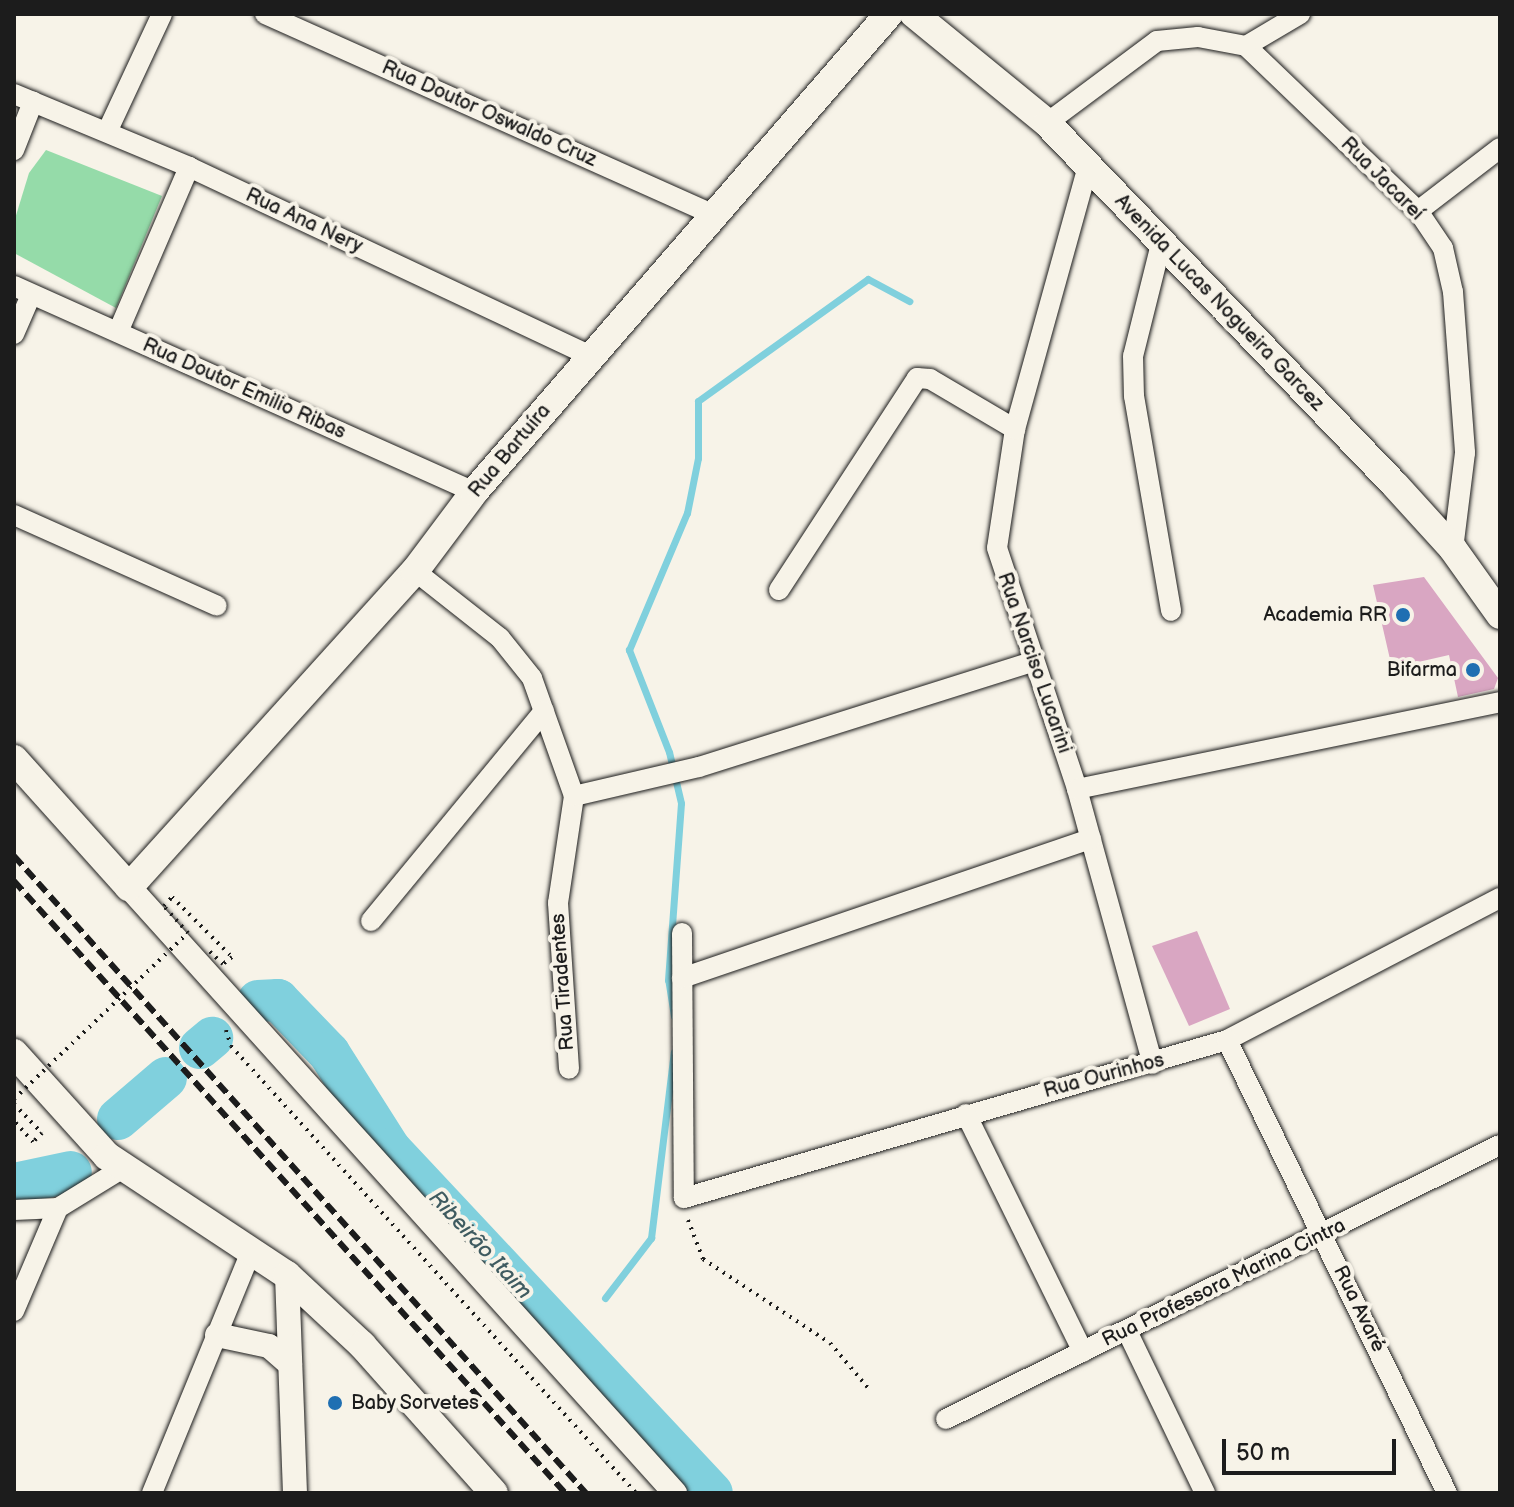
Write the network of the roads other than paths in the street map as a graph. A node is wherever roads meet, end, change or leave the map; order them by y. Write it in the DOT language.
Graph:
graph roads {
  1 [pos="162,14"];
  2 [pos="265,14"];
  3 [pos="889,14"];
  4 [pos="914,14"];
  5 [pos="1300,14"];
  6 [pos="1246,46"];
  7 [pos="14,94"];
  8 [pos="33,102"];
  9 [pos="1047,123"];
  10 [pos="107,132"];
  11 [pos="1500,148"];
  12 [pos="14,150"];
  13 [pos="1088,166"];
  14 [pos="189,167"];
  15 [pos="1418,211"];
  16 [pos="713,214"];
  17 [pos="1161,244"];
  18 [pos="23,291"];
  19 [pos="118,332"];
  20 [pos="14,334"];
  21 [pos="590,356"];
  22 [pos="1015,429"];
  23 [pos="474,492"];
  24 [pos="14,515"];
  25 [pos="1453,549"];
  26 [pos="415,571"];
  27 [pos="779,590"];
  28 [pos="217,606"];
  29 [pos="1171,611"];
  30 [pos="1500,615"];
  31 [pos="1032,662"];
  32 [pos="1500,702"];
  33 [pos="544,711"];
  34 [pos="14,759"];
  35 [pos="1077,789"];
  36 [pos="574,796"];
  37 [pos="1091,839"];
  38 [pos="129,887"];
  39 [pos="1500,898"];
  40 [pos="371,921"];
  41 [pos="682,933"];
  42 [pos="682,978"];
  43 [pos="1227,1040"];
  44 [pos="14,1053"];
  45 [pos="1153,1064"];
  46 [pos="569,1069"];
  47 [pos="966,1114"];
  48 [pos="1500,1145"];
  49 [pos="115,1162"];
  50 [pos="58,1208"];
  51 [pos="14,1210"];
  52 [pos="1323,1235"];
  53 [pos="252,1249"];
  54 [pos="287,1275"];
  55 [pos="14,1311"];
  56 [pos="1128,1333"];
  57 [pos="217,1335"];
  58 [pos="1083,1352"];
  59 [pos="290,1364"];
  60 [pos="946,1419"];
  61 [pos="152,1493"];
  62 [pos="295,1493"];
  63 [pos="494,1493"];
  64 [pos="675,1493"];
  65 [pos="1205,1493"];
  66 [pos="1447,1493"];
  1 -- 10 [label="street"];
  2 -- 16 [label="street, Rua Doutor Oswaldo Cruz"];
  3 -- 16 [label="main road, Rua Bartuíra"];
  4 -- 9 [label="main road, Avenida Lucas Nogueira Garcez"];
  5 -- 6 [label="street"];
  6 -- 9 [label="street"];
  6 -- 15 [label="street, Rua Jacareí"];
  7 -- 8 [label="street, Rua Ana Nery"];
  8 -- 10 [label="street, Rua Ana Nery"];
  8 -- 12 [label="street"];
  9 -- 13 [label="main road, Avenida Lucas Nogueira Garcez"];
  10 -- 14 [label="street, Rua Ana Nery"];
  11 -- 15 [label="street"];
  13 -- 17 [label="main road, Avenida Lucas Nogueira Garcez"];
  13 -- 22 [label="street, Rua Narciso Lucarini"];
  14 -- 19 [label="street"];
  14 -- 21 [label="street, Rua Ana Nery"];
  15 -- 25 [label="street, Rua Jacareí"];
  16 -- 21 [label="main road, Rua Bartuíra"];
  17 -- 25 [label="main road, Avenida Lucas Nogueira Garcez"];
  17 -- 29 [label="street"];
  18 -- 19 [label="street, Rua Doutor Emilio Ribas"];
  18 -- 20 [label="street"];
  19 -- 23 [label="street, Rua Doutor Emilio Ribas"];
  21 -- 23 [label="main road, Rua Bartuíra"];
  22 -- 27 [label="street"];
  22 -- 31 [label="street, Rua Narciso Lucarini"];
  23 -- 26 [label="main road, Rua Bartuíra"];
  24 -- 28 [label="street"];
  25 -- 30 [label="main road, Avenida Lucas Nogueira Garcez"];
  26 -- 33 [label="street, Rua Tiradentes"];
  26 -- 38 [label="main road, Rua Bartuíra"];
  31 -- 35 [label="street, Rua Narciso Lucarini"];
  31 -- 36 [label="street"];
  32 -- 35 [label="street"];
  33 -- 36 [label="street, Rua Tiradentes"];
  33 -- 40 [label="street"];
  34 -- 38 [label="main road"];
  35 -- 37 [label="street, Rua Narciso Lucarini"];
  36 -- 46 [label="street, Rua Tiradentes"];
  37 -- 42 [label="street"];
  37 -- 45 [label="street, Rua Narciso Lucarini"];
  38 -- 64 [label="street"];
  39 -- 43 [label="street, Rua Ourinhos"];
  41 -- 42 [label="street"];
  42 -- 47 [label="street, Rua Ourinhos"];
  43 -- 45 [label="street, Rua Ourinhos"];
  43 -- 52 [label="street, Rua Avaré"];
  44 -- 49 [label="main road"];
  45 -- 47 [label="street, Rua Ourinhos"];
  47 -- 58 [label="street"];
  48 -- 52 [label="street, Rua Professora Marina Cintra"];
  49 -- 50 [label="street"];
  49 -- 53 [label="main road"];
  50 -- 51 [label="street"];
  50 -- 55 [label="street"];
  52 -- 56 [label="street, Rua Professora Marina Cintra"];
  52 -- 66 [label="street, Rua Avaré"];
  53 -- 54 [label="main road"];
  53 -- 57 [label="street"];
  54 -- 59 [label="street"];
  54 -- 63 [label="main road"];
  56 -- 58 [label="street, Rua Professora Marina Cintra"];
  56 -- 65 [label="street"];
  57 -- 59 [label="street"];
  57 -- 61 [label="street"];
  58 -- 60 [label="street, Rua Professora Marina Cintra"];
  59 -- 62 [label="street"];
}
